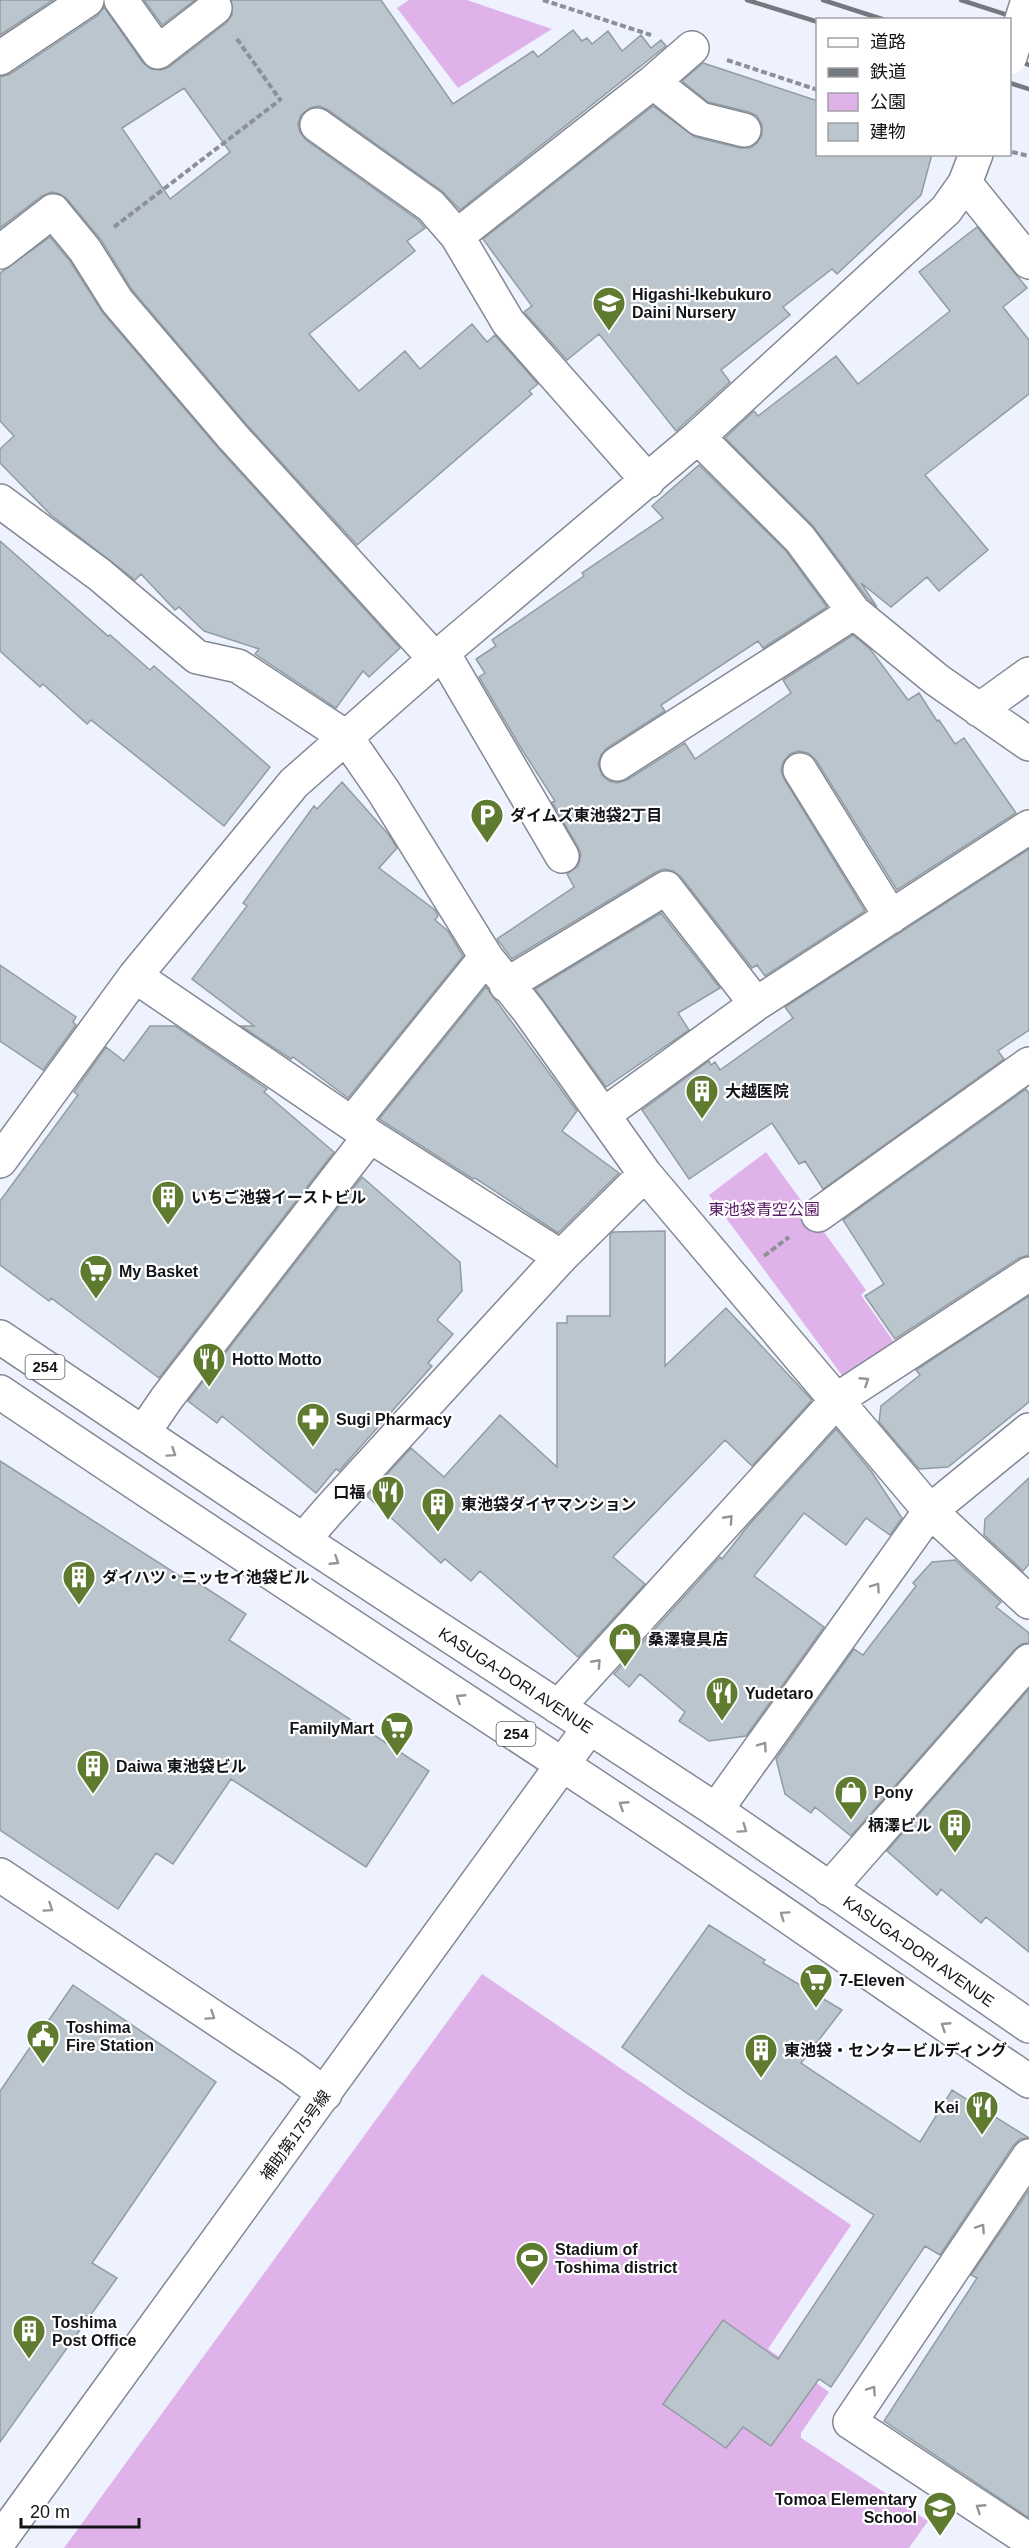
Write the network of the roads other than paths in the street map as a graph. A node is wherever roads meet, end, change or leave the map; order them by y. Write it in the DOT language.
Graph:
graph roads {
  1 [pos="87,0"];
  2 [pos="121,0"];
  3 [pos="1028,0"];
  4 [pos="215,8"];
  5 [pos="692,48"];
  6 [pos="1011,54"];
  7 [pos="0,58"];
  8 [pos="653,82"];
  9 [pos="317,125"];
  10 [pos="744,130"];
  11 [pos="971,167"];
  12 [pos="457,236"];
  13 [pos="0,252"];
  14 [pos="1029,262"];
  15 [pos="698,437"];
  16 [pos="648,481"];
  17 [pos="0,501"];
  18 [pos="854,612"];
  19 [pos="439,656"];
  20 [pos="1029,674"];
  21 [pos="979,710"];
  22 [pos="346,737"];
  23 [pos="1029,744"];
  24 [pos="617,765"];
  25 [pos="800,770"];
  26 [pos="1029,827"];
  27 [pos="562,856"];
  28 [pos="891,917"];
  29 [pos="486,957"];
  30 [pos="135,976"];
  31 [pos="506,985"];
  32 [pos="756,1004"];
  33 [pos="1029,1064"];
  34 [pos="603,1115"];
  35 [pos="361,1129"];
  36 [pos="0,1161"];
  37 [pos="645,1174"];
  38 [pos="818,1215"];
  39 [pos="561,1257"];
  40 [pos="1029,1274"];
  41 [pos="0,1337"];
  42 [pos="0,1392"];
  43 [pos="838,1399"];
  44 [pos="1029,1430"];
  45 [pos="143,1433"];
  46 [pos="930,1511"];
  47 [pos="303,1540"];
  48 [pos="1029,1602"];
  49 [pos="1029,1661"];
  50 [pos="558,1707"];
  51 [pos="589,1728"];
  52 [pos="562,1765"];
  53 [pos="716,1810"];
  54 [pos="2,1883"];
  55 [pos="829,1889"];
  56 [pos="1029,2026"];
  57 [pos="1029,2081"];
  58 [pos="325,2094"];
  59 [pos="1029,2156"];
  60 [pos="0,2540"];
  61 [pos="1029,2540"];
  1 -- 7 [label="main road"];
  2 -- 4 [label="main road"];
  3 -- 6 [label="main road, bridge"];
  5 -- 8 [label="main road"];
  8 -- 10 [label="main road"];
  8 -- 12 [label="main road"];
  9 -- 12 [label="main road"];
  11 -- 14 [label="main road"];
  11 -- 15 [label="main road"];
  12 -- 16 [label="main road"];
  13 -- 19 [label="main road"];
  15 -- 16 [label="main road"];
  15 -- 18 [label="main road"];
  16 -- 19 [label="main road"];
  17 -- 22 [label="main road"];
  18 -- 21 [label="main road"];
  18 -- 24 [label="main road"];
  19 -- 22 [label="main road"];
  19 -- 27 [label="main road"];
  20 -- 21 [label="main road"];
  21 -- 23 [label="main road"];
  22 -- 29 [label="main road"];
  22 -- 30 [label="main road"];
  25 -- 28 [label="main road"];
  26 -- 28 [label="main road"];
  28 -- 32 [label="main road"];
  29 -- 31 [label="main road"];
  29 -- 35 [label="main road"];
  30 -- 35 [label="main road"];
  30 -- 36 [label="main road"];
  31 -- 32 [label="main road"];
  31 -- 34 [label="main road"];
  32 -- 34 [label="main road"];
  33 -- 38 [label="main road"];
  34 -- 37 [label="main road"];
  35 -- 39 [label="main road"];
  35 -- 45 [label="main road"];
  37 -- 39 [label="main road"];
  37 -- 43 [label="main road"];
  39 -- 47 [label="main road"];
  43 -- 40 [label="main road, one-way"];
  41 -- 45 [label="main road, KASUGA-DORI AVENUE / 254"];
  52 -- 42 [label="main road, 254, one-way"];
  43 -- 46 [label="main road"];
  50 -- 43 [label="main road, one-way"];
  44 -- 46 [label="main road"];
  45 -- 47 [label="main road, KASUGA-DORI AVENUE / 254, one-way"];
  46 -- 48 [label="main road"];
  53 -- 46 [label="main road, one-way"];
  47 -- 50 [label="main road, KASUGA-DORI AVENUE / 254, one-way"];
  49 -- 55 [label="main road"];
  50 -- 51 [label="main road, KASUGA-DORI AVENUE / 254"];
  51 -- 52 [label="main road, 補助第175号線"];
  51 -- 53 [label="main road, KASUGA-DORI AVENUE / 254"];
  57 -- 52 [label="main road, 254, one-way"];
  52 -- 58 [label="main road, 補助第175号線"];
  53 -- 55 [label="main road, KASUGA-DORI AVENUE / 254, one-way"];
  54 -- 58 [label="main road, one-way"];
  55 -- 56 [label="main road, KASUGA-DORI AVENUE / 254"];
  58 -- 60 [label="main road, 補助第175号線"];
  61 -- 59 [label="main road, one-way"];
}
